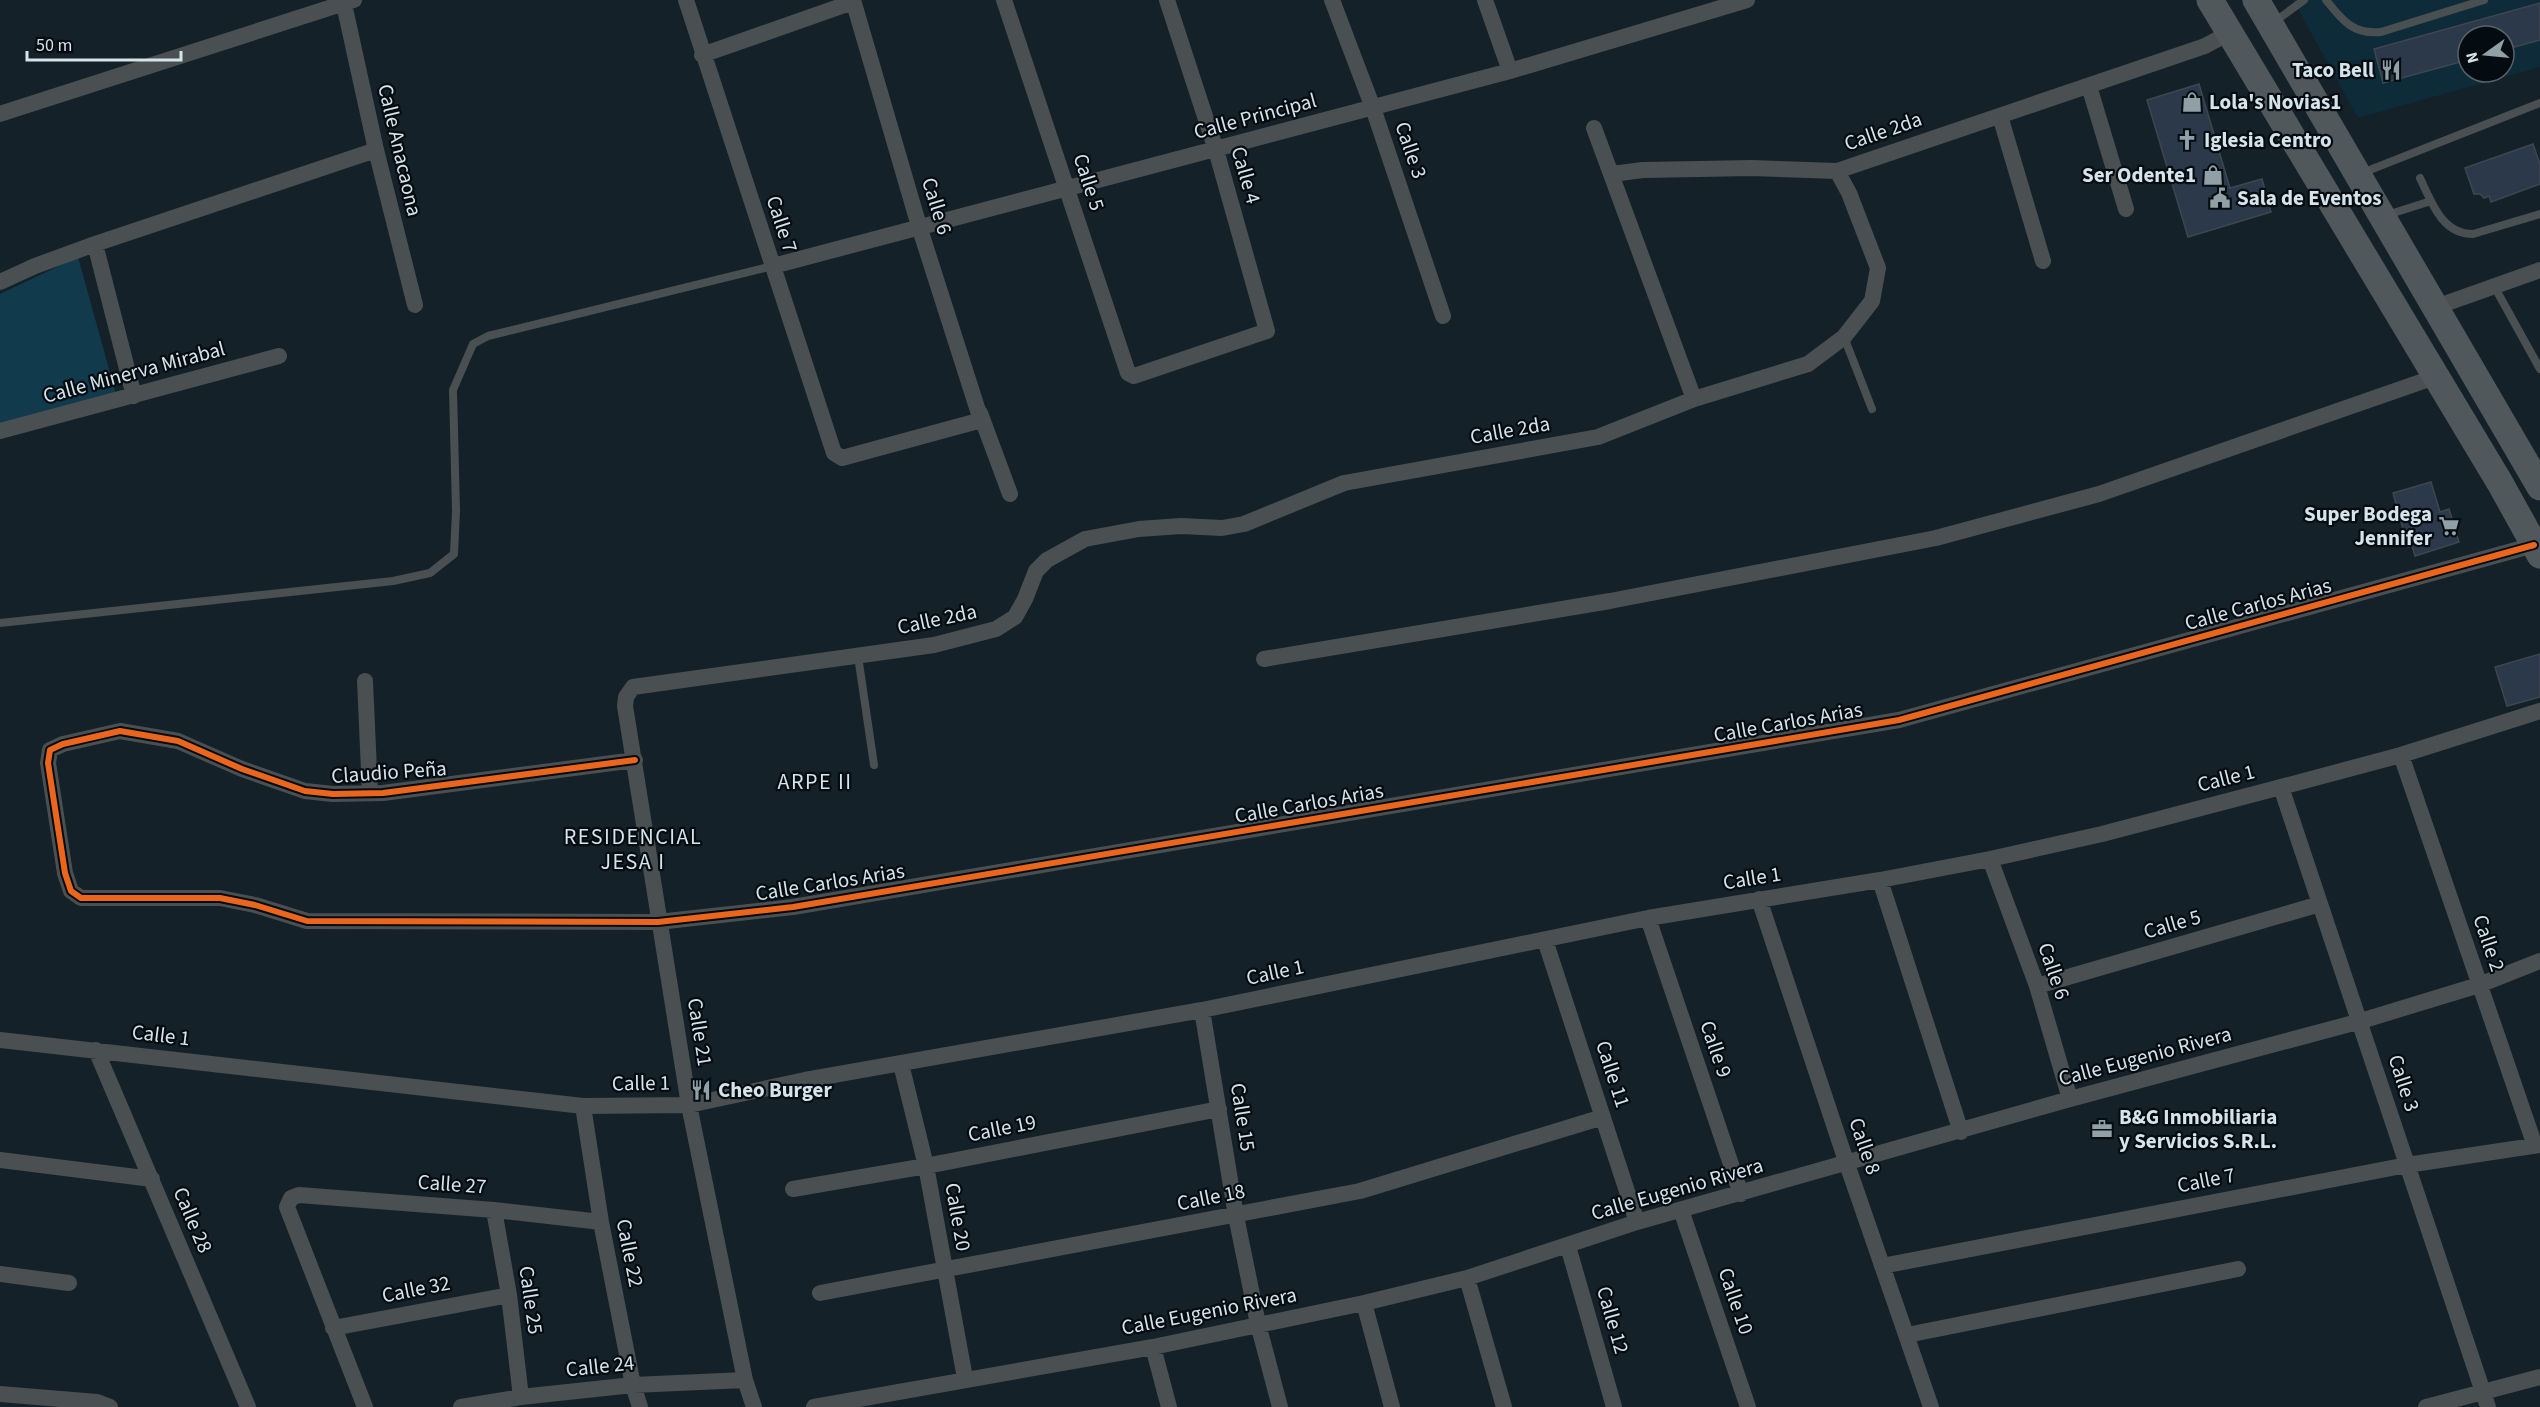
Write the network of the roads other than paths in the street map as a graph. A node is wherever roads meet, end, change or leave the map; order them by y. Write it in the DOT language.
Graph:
graph roads {
  1 [pos="686,0"];
  2 [pos="1004,0"];
  3 [pos="1167,0"];
  4 [pos="1332,0"];
  5 [pos="1485,0"];
  6 [pos="1747,0"];
  7 [pos="2210,0"];
  8 [pos="2256,0"];
  9 [pos="2304,0"];
  10 [pos="2326,0"];
  11 [pos="2484,0"];
  12 [pos="853,1"];
  13 [pos="349,2"];
  14 [pos="1717,4"];
  15 [pos="2270,25"];
  16 [pos="2229,33"];
  17 [pos="702,55"];
  18 [pos="1510,71"];
  19 [pos="2089,86"];
  20 [pos="2540,103"];
  21 [pos="1373,108"];
  22 [pos="0,114"];
  23 [pos="2000,116"];
  24 [pos="1594,128"];
  25 [pos="376,150"];
  26 [pos="1216,150"];
  27 [pos="1837,171"];
  28 [pos="1612,174"];
  29 [pos="2357,175"];
  30 [pos="2420,178"];
  31 [pos="1067,190"];
  32 [pos="2431,201"];
  33 [pos="2126,209"];
  34 [pos="2540,213"];
  35 [pos="2381,217"];
  36 [pos="919,226"];
  37 [pos="95,244"];
  38 [pos="2043,261"];
  39 [pos="773,266"];
  40 [pos="2540,270"];
  41 [pos="0,282"];
  42 [pos="2494,286"];
  43 [pos="415,305"];
  44 [pos="2433,308"];
  45 [pos="1443,316"];
  46 [pos="1844,337"];
  47 [pos="279,356"];
  48 [pos="2540,369"];
  49 [pos="1134,376"];
  50 [pos="2435,376"];
  51 [pos="134,396"];
  52 [pos="1694,399"];
  53 [pos="1872,409"];
  54 [pos="979,417"];
  55 [pos="0,431"];
  56 [pos="2540,487"];
  57 [pos="1010,494"];
  58 [pos="2537,550"];
  59 [pos="0,623"];
  60 [pos="858,656"];
  61 [pos="1264,659"];
  62 [pos="364,681"];
  63 [pos="626,696"];
  64 [pos="2540,711"];
  65 [pos="2401,755"];
  66 [pos="635,760"];
  67 [pos="874,765"];
  68 [pos="2281,787"];
  69 [pos="370,794"];
  70 [pos="1990,859"];
  71 [pos="1880,880"];
  72 [pos="71,891"];
  73 [pos="1759,899"];
  74 [pos="2320,904"];
  75 [pos="1648,918"];
  76 [pos="658,922"];
  77 [pos="1545,940"];
  78 [pos="2540,961"];
  79 [pos="2480,985"];
  80 [pos="2037,986"];
  81 [pos="1202,1010"];
  82 [pos="2361,1021"];
  83 [pos="0,1040"];
  84 [pos="96,1050"];
  85 [pos="901,1064"];
  86 [pos="2070,1099"];
  87 [pos="689,1105"];
  88 [pos="583,1106"];
  89 [pos="1219,1109"];
  90 [pos="1603,1117"];
  91 [pos="1961,1132"];
  92 [pos="2537,1145"];
  93 [pos="0,1160"];
  94 [pos="1847,1164"];
  95 [pos="2407,1164"];
  96 [pos="926,1166"];
  97 [pos="152,1179"];
  98 [pos="793,1189"];
  99 [pos="1741,1194"];
  100 [pos="494,1210"];
  101 [pos="1681,1210"];
  102 [pos="1236,1216"];
  103 [pos="601,1222"];
  104 [pos="1637,1222"];
  105 [pos="1568,1246"];
  106 [pos="1882,1266"];
  107 [pos="2238,1269"];
  108 [pos="945,1270"];
  109 [pos="0,1274"];
  110 [pos="1467,1278"];
  111 [pos="69,1283"];
  112 [pos="820,1293"];
  113 [pos="509,1295"];
  114 [pos="1364,1303"];
  115 [pos="1258,1324"];
  116 [pos="333,1328"];
  117 [pos="1907,1335"];
  118 [pos="1153,1347"];
  119 [pos="2540,1377"];
  120 [pos="965,1378"];
  121 [pos="746,1380"];
  122 [pos="633,1385"];
  123 [pos="0,1394"];
  124 [pos="522,1397"];
  125 [pos="2486,1400"];
  126 [pos="110,1407"];
  127 [pos="248,1407"];
  128 [pos="365,1407"];
  129 [pos="461,1407"];
  130 [pos="640,1407"];
  131 [pos="754,1407"];
  132 [pos="814,1407"];
  133 [pos="1169,1407"];
  134 [pos="1280,1407"];
  135 [pos="1392,1407"];
  136 [pos="1504,1407"];
  137 [pos="1614,1407"];
  138 [pos="1748,1407"];
  139 [pos="1931,1407"];
  140 [pos="2426,1407"];
  1 -- 17 [label="street, Calle 7"];
  2 -- 31 [label="street, Calle 5"];
  3 -- 26 [label="street, Calle 4"];
  4 -- 21 [label="street, Calle 3"];
  5 -- 18 [label="street"];
  6 -- 14 [label="street, Calle Principal"];
  7 -- 16 [label="main road"];
  8 -- 15 [label="main road"];
  9 -- 15 [label="lane"];
  10 -- 11 [label="lane"];
  12 -- 17 [label="street"];
  12 -- 36 [label="street, Calle 6"];
  13 -- 22 [label="street"];
  13 -- 25 [label="street, Calle Anacaona"];
  14 -- 18 [label="street, Calle Principal"];
  15 -- 29 [label="main road"];
  16 -- 19 [label="street, Calle 2da"];
  16 -- 50 [label="main road"];
  17 -- 39 [label="street, Calle 7"];
  18 -- 21 [label="street, Calle Principal"];
  19 -- 23 [label="street, Calle 2da"];
  19 -- 33 [label="street"];
  20 -- 29 [label="lane"];
  21 -- 26 [label="street, Calle Principal"];
  21 -- 45 [label="street, Calle 3"];
  23 -- 27 [label="street, Calle 2da"];
  23 -- 38 [label="street"];
  24 -- 28 [label="street"];
  25 -- 37 [label="street"];
  25 -- 43 [label="street, Calle Anacaona"];
  26 -- 31 [label="street, Calle Principal"];
  26 -- 49 [label="street, Calle 4"];
  27 -- 28 [label="street"];
  27 -- 46 [label="street, Calle 2da"];
  28 -- 52 [label="street"];
  29 -- 35 [label="main road"];
  30 -- 32 [label="lane"];
  31 -- 36 [label="street, Calle Principal"];
  31 -- 49 [label="street, Calle 5"];
  32 -- 34 [label="lane"];
  32 -- 35 [label="lane"];
  35 -- 44 [label="main road"];
  36 -- 39 [label="street, Calle Principal"];
  36 -- 54 [label="street, Calle 6"];
  37 -- 41 [label="street"];
  37 -- 51 [label="street"];
  39 -- 54 [label="street, Calle 7"];
  39 -- 59 [label="lane"];
  40 -- 42 [label="street"];
  42 -- 44 [label="street"];
  42 -- 48 [label="lane"];
  44 -- 56 [label="main road"];
  46 -- 52 [label="street, Calle 2da"];
  46 -- 53 [label="lane"];
  47 -- 51 [label="street, Calle Minerva Mirabal"];
  50 -- 58 [label="main road"];
  50 -- 61 [label="street"];
  51 -- 55 [label="street, Calle Minerva Mirabal"];
  52 -- 60 [label="street, Calle 2da"];
  54 -- 57 [label="street, Calle 6"];
  58 -- 76 [label="street, Calle Carlos Arias"];
  60 -- 63 [label="street, Calle 2da"];
  60 -- 67 [label="lane"];
  62 -- 69 [label="street"];
  63 -- 66 [label="street, Calle 21"];
  64 -- 65 [label="street, Calle 1"];
  65 -- 68 [label="street, Calle 1"];
  65 -- 79 [label="street, Calle 2"];
  66 -- 69 [label="street, Claudio Peña"];
  66 -- 76 [label="street, Calle 21"];
  68 -- 70 [label="street, Calle 1"];
  68 -- 74 [label="street, Calle 3"];
  69 -- 72 [label="street, Claudio Peña"];
  70 -- 71 [label="street, Calle 1"];
  70 -- 80 [label="street, Calle 6"];
  71 -- 73 [label="street, Calle 1"];
  71 -- 91 [label="street"];
  72 -- 76 [label="street, Calle Carlos Arias"];
  73 -- 75 [label="street, Calle 1"];
  73 -- 94 [label="street, Calle 8"];
  74 -- 80 [label="street, Calle 5"];
  74 -- 82 [label="street, Calle 3"];
  75 -- 77 [label="street, Calle 1"];
  75 -- 99 [label="street, Calle 9"];
  76 -- 87 [label="street, Calle 21"];
  77 -- 81 [label="street, Calle 1"];
  77 -- 90 [label="street, Calle 11"];
  78 -- 79 [label="street, Calle Eugenio Rivera"];
  79 -- 82 [label="street, Calle Eugenio Rivera"];
  79 -- 92 [label="street, Calle 2"];
  80 -- 86 [label="street, Calle 6"];
  81 -- 85 [label="street, Calle 1"];
  81 -- 89 [label="street, Calle 15"];
  82 -- 86 [label="street, Calle Eugenio Rivera"];
  82 -- 95 [label="street, Calle 3"];
  83 -- 84 [label="street, Calle 1"];
  84 -- 88 [label="street, Calle 1"];
  84 -- 97 [label="street, Calle 28"];
  85 -- 87 [label="street, Calle 1"];
  85 -- 96 [label="street, Calle 20"];
  86 -- 91 [label="street, Calle Eugenio Rivera"];
  87 -- 88 [label="street, Calle 1"];
  87 -- 121 [label="street, Calle 21"];
  88 -- 103 [label="street, Calle 22"];
  89 -- 96 [label="street, Calle 19"];
  89 -- 102 [label="street, Calle 15"];
  90 -- 102 [label="street, Calle 18"];
  90 -- 104 [label="street, Calle 11"];
  91 -- 94 [label="street, Calle Eugenio Rivera"];
  92 -- 95 [label="street, Calle 7"];
  93 -- 97 [label="street"];
  94 -- 99 [label="street, Calle Eugenio Rivera"];
  94 -- 106 [label="street, Calle 8"];
  95 -- 106 [label="street, Calle 7"];
  95 -- 125 [label="street, Calle 3"];
  96 -- 98 [label="street, Calle 19"];
  96 -- 108 [label="street, Calle 20"];
  97 -- 127 [label="street, Calle 28"];
  99 -- 101 [label="street, Calle Eugenio Rivera"];
  100 -- 103 [label="street, Calle 27"];
  100 -- 113 [label="street, Calle 25"];
  100 -- 116 [label="street, Calle 27"];
  101 -- 104 [label="street, Calle Eugenio Rivera"];
  101 -- 138 [label="street, Calle 10"];
  102 -- 108 [label="street, Calle 18"];
  102 -- 115 [label="street, Calle 15"];
  103 -- 122 [label="street, Calle 22"];
  104 -- 105 [label="street, Calle Eugenio Rivera"];
  105 -- 110 [label="street, Calle Eugenio Rivera"];
  105 -- 137 [label="street, Calle 12"];
  106 -- 117 [label="street, Calle 8"];
  107 -- 117 [label="street"];
  108 -- 112 [label="street, Calle 18"];
  108 -- 120 [label="street, Calle 20"];
  109 -- 111 [label="street"];
  110 -- 114 [label="street, Calle Eugenio Rivera"];
  110 -- 136 [label="street"];
  113 -- 116 [label="street, Calle 32"];
  113 -- 124 [label="street, Calle 25"];
  114 -- 115 [label="street, Calle Eugenio Rivera"];
  114 -- 135 [label="street"];
  115 -- 118 [label="street, Calle Eugenio Rivera"];
  115 -- 134 [label="street, Calle 15"];
  116 -- 128 [label="street"];
  117 -- 139 [label="street, Calle 8"];
  118 -- 120 [label="street, Calle Eugenio Rivera"];
  118 -- 133 [label="street"];
  119 -- 125 [label="street"];
  120 -- 132 [label="street, Calle Eugenio Rivera"];
  121 -- 122 [label="street, Calle 24"];
  121 -- 131 [label="street, Calle 21"];
  122 -- 124 [label="street, Calle 24"];
  122 -- 130 [label="street, Calle 22"];
  123 -- 126 [label="street"];
  124 -- 129 [label="street, Calle 24"];
  125 -- 140 [label="street"];
}
